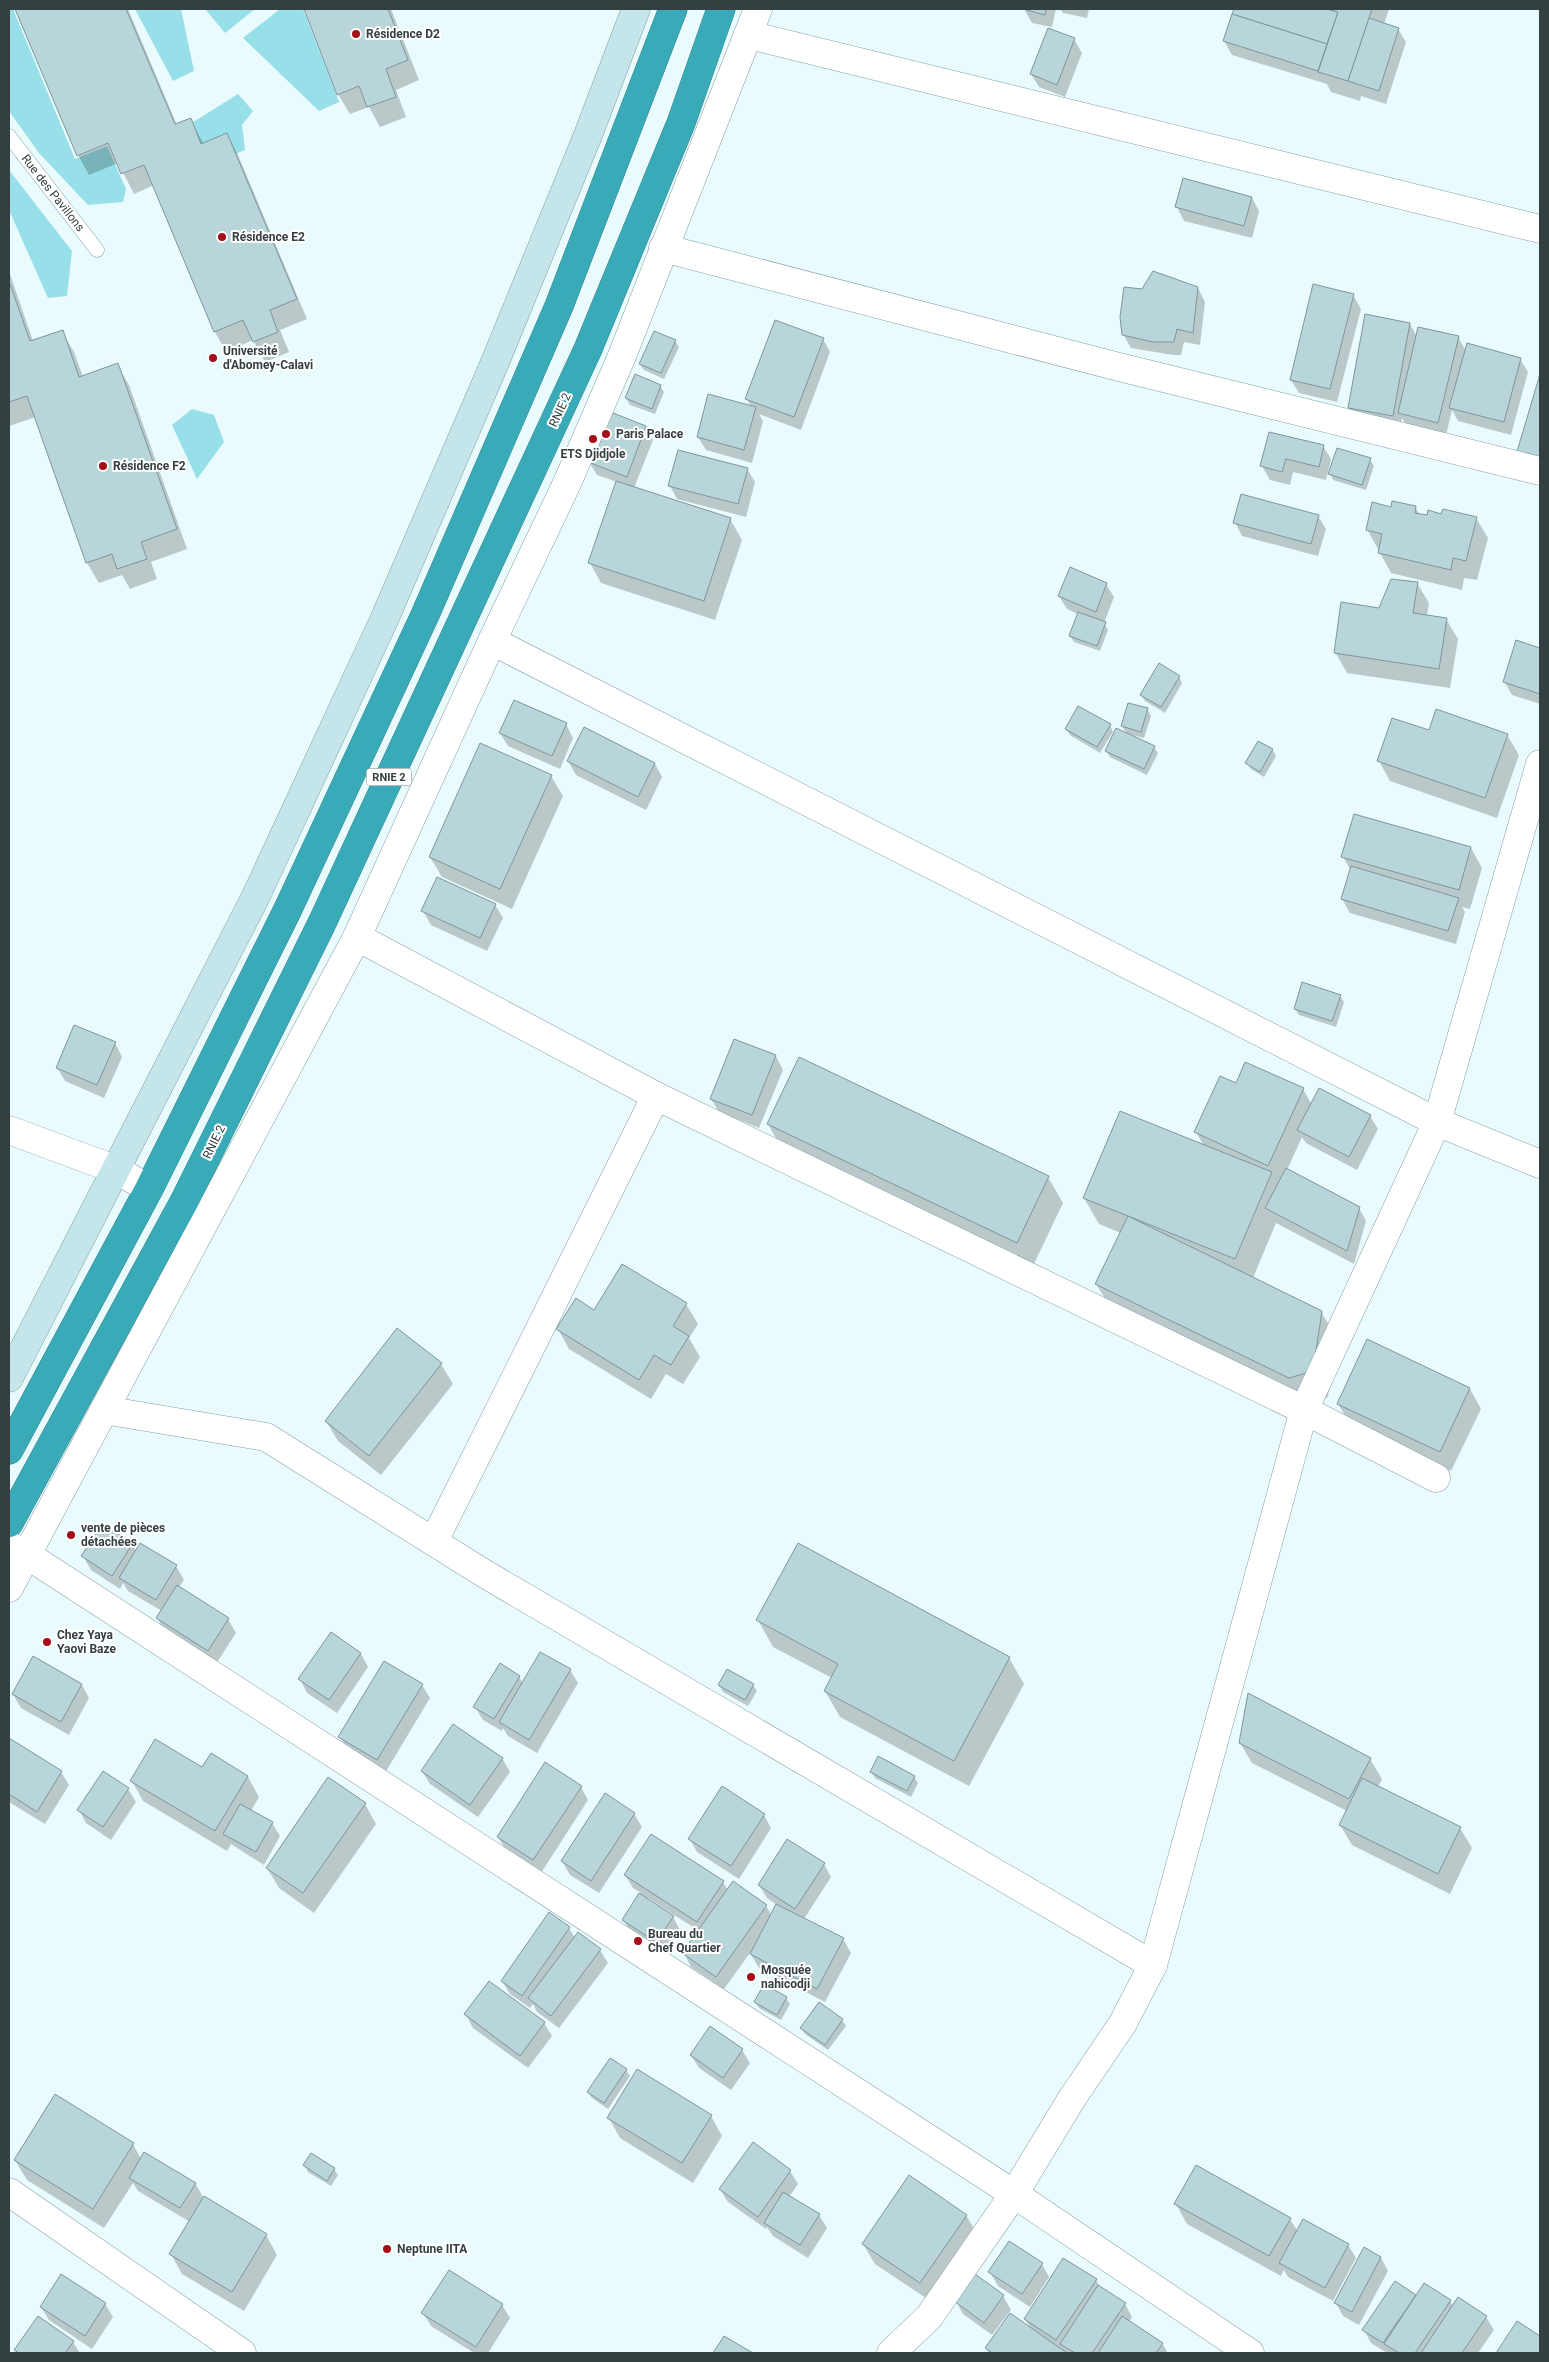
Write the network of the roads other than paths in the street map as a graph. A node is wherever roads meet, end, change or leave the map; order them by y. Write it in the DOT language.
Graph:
graph roads {
  1 [pos="636,9"];
  2 [pos="672,9"];
  3 [pos="721,9"];
  4 [pos="758,9"];
  5 [pos="749,35"];
  6 [pos="9,136"];
  7 [pos="1540,229"];
  8 [pos="663,248"];
  9 [pos="97,250"];
  10 [pos="1540,471"];
  11 [pos="492,641"];
  12 [pos="1540,764"];
  13 [pos="357,938"];
  14 [pos="656,1096"];
  15 [pos="1437,1122"];
  16 [pos="9,1130"];
  17 [pos="1540,1164"];
  18 [pos="117,1170"];
  19 [pos="149,1188"];
  20 [pos="9,1378"];
  21 [pos="104,1410"];
  22 [pos="1304,1410"];
  23 [pos="9,1450"];
  24 [pos="1436,1478"];
  25 [pos="9,1523"];
  26 [pos="434,1541"];
  27 [pos="18,1550"];
  28 [pos="9,1588"];
  29 [pos="1153,1965"];
  30 [pos="9,2192"];
  31 [pos="1014,2194"];
  32 [pos="242,2353"];
  33 [pos="891,2353"];
  34 [pos="1250,2353"];
  1 -- 18 [label="street"];
  2 -- 19 [label="highway, RNIE 2 / RNIE 2"];
  3 -- 25 [label="highway, RNIE 2 / RNIE 2"];
  4 -- 5 [label="street"];
  5 -- 7 [label="street"];
  5 -- 8 [label="street"];
  6 -- 9 [label="lane, Rue des Pavillons"];
  8 -- 10 [label="street"];
  8 -- 11 [label="street"];
  11 -- 13 [label="street"];
  11 -- 15 [label="street"];
  12 -- 15 [label="street"];
  13 -- 14 [label="street"];
  13 -- 21 [label="street"];
  14 -- 22 [label="street"];
  14 -- 26 [label="street"];
  15 -- 17 [label="street"];
  15 -- 22 [label="street"];
  16 -- 18 [label="street"];
  18 -- 19 [label="street"];
  18 -- 20 [label="street"];
  19 -- 23 [label="highway, RNIE 2 / RNIE 2"];
  21 -- 26 [label="street"];
  21 -- 27 [label="street"];
  22 -- 24 [label="street"];
  22 -- 29 [label="street"];
  26 -- 29 [label="street"];
  27 -- 28 [label="street"];
  27 -- 31 [label="street"];
  29 -- 31 [label="street"];
  30 -- 32 [label="street"];
  31 -- 33 [label="street"];
  31 -- 34 [label="street"];
}
